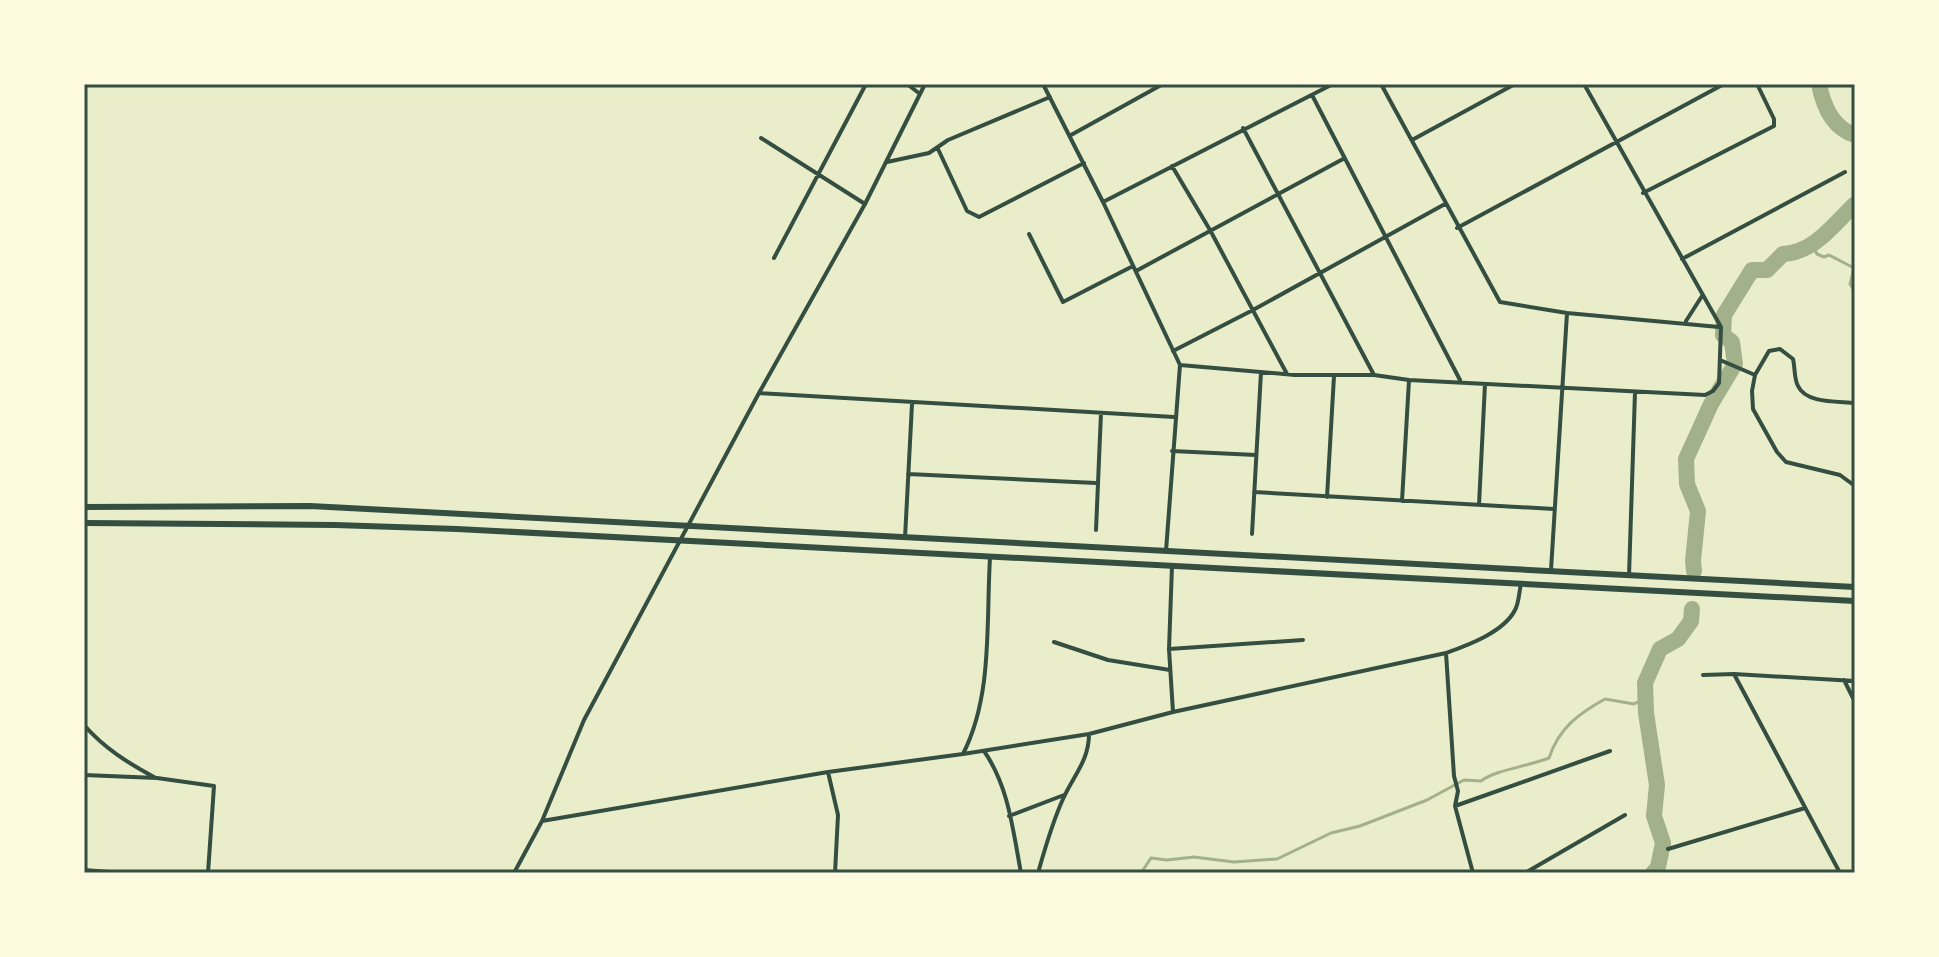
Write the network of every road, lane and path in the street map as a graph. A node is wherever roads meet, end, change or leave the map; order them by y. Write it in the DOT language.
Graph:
graph roads {
  1 [pos="866,84"];
  2 [pos="907,84"];
  3 [pos="925,84"];
  4 [pos="1043,84"];
  5 [pos="1163,84"];
  6 [pos="1333,84"];
  7 [pos="1381,84"];
  8 [pos="1515,84"];
  9 [pos="1584,84"];
  10 [pos="1724,84"];
  11 [pos="1757,84"];
  12 [pos="920,94"];
  13 [pos="1312,95"];
  14 [pos="1050,97"];
  15 [pos="1243,128"];
  16 [pos="1070,135"];
  17 [pos="761,138"];
  18 [pos="1411,140"];
  19 [pos="1614,141"];
  20 [pos="938,149"];
  21 [pos="1343,159"];
  22 [pos="886,162"];
  23 [pos="1084,163"];
  24 [pos="1172,166"];
  25 [pos="1845,172"];
  26 [pos="816,173"];
  27 [pos="1643,193"];
  28 [pos="1279,195"];
  29 [pos="1103,202"];
  30 [pos="865,204"];
  31 [pos="1445,204"];
  32 [pos="1457,228"];
  33 [pos="1210,230"];
  34 [pos="1029,234"];
  35 [pos="1384,237"];
  36 [pos="774,258"];
  37 [pos="1682,259"];
  38 [pos="1135,268"];
  39 [pos="1319,273"];
  40 [pos="1702,296"];
  41 [pos="1253,310"];
  42 [pos="1567,313"];
  43 [pos="1686,322"];
  44 [pos="1721,327"];
  45 [pos="1173,351"];
  46 [pos="1720,360"];
  47 [pos="1180,365"];
  48 [pos="1261,372"];
  49 [pos="1287,374"];
  50 [pos="1374,375"];
  51 [pos="1755,375"];
  52 [pos="1334,376"];
  53 [pos="1409,380"];
  54 [pos="1461,382"];
  55 [pos="1485,384"];
  56 [pos="1561,387"];
  57 [pos="1635,392"];
  58 [pos="759,393"];
  59 [pos="913,403"];
  60 [pos="1855,403"];
  61 [pos="1101,413"];
  62 [pos="1174,417"];
  63 [pos="1172,451"];
  64 [pos="1256,455"];
  65 [pos="908,474"];
  66 [pos="1096,483"];
  67 [pos="1855,486"];
  68 [pos="1254,492"];
  69 [pos="1327,497"];
  70 [pos="1402,501"];
  71 [pos="1479,505"];
  72 [pos="84,507"];
  73 [pos="1554,509"];
  74 [pos="84,523"];
  75 [pos="688,527"];
  76 [pos="1096,530"];
  77 [pos="1252,534"];
  78 [pos="905,538"];
  79 [pos="680,542"];
  80 [pos="1166,551"];
  81 [pos="990,558"];
  82 [pos="1172,566"];
  83 [pos="1551,572"];
  84 [pos="1629,576"];
  85 [pos="1521,584"];
  86 [pos="1855,587"];
  87 [pos="1855,601"];
  88 [pos="1303,640"];
  89 [pos="1054,642"];
  90 [pos="1169,649"];
  91 [pos="1446,653"];
  92 [pos="1170,670"];
  93 [pos="1734,674"];
  94 [pos="1703,675"];
  95 [pos="1844,680"];
  96 [pos="1855,681"];
  97 [pos="1855,702"];
  98 [pos="1173,712"];
  99 [pos="84,725"];
  100 [pos="1089,734"];
  101 [pos="984,751"];
  102 [pos="1610,751"];
  103 [pos="963,754"];
  104 [pos="828,772"];
  105 [pos="84,775"];
  106 [pos="157,778"];
  107 [pos="1064,795"];
  108 [pos="1455,806"];
  109 [pos="1805,808"];
  110 [pos="1625,815"];
  111 [pos="1009,816"];
  112 [pos="542,821"];
  113 [pos="1668,849"];
  114 [pos="84,870"];
  115 [pos="122,873"];
  116 [pos="208,873"];
  117 [pos="514,873"];
  118 [pos="835,873"];
  119 [pos="1021,873"];
  120 [pos="1038,873"];
  121 [pos="1473,873"];
  122 [pos="1525,873"];
  123 [pos="1840,873"];
  1 -- 26 [label="street"];
  2 -- 12 [label="street"];
  3 -- 12 [label="street"];
  4 -- 14 [label="street"];
  5 -- 16 [label="street"];
  6 -- 13 [label="street"];
  7 -- 18 [label="street"];
  8 -- 18 [label="street"];
  9 -- 19 [label="street"];
  10 -- 19 [label="street"];
  11 -- 27 [label="street"];
  12 -- 22 [label="street"];
  13 -- 15 [label="street"];
  13 -- 21 [label="street"];
  14 -- 16 [label="street"];
  14 -- 20 [label="street"];
  15 -- 24 [label="street"];
  15 -- 28 [label="street"];
  16 -- 23 [label="street"];
  17 -- 26 [label="street"];
  18 -- 31 [label="street"];
  19 -- 27 [label="street"];
  19 -- 32 [label="street"];
  20 -- 22 [label="street"];
  20 -- 23 [label="street"];
  21 -- 28 [label="street"];
  21 -- 35 [label="street"];
  22 -- 30 [label="street"];
  23 -- 29 [label="street"];
  24 -- 29 [label="street"];
  24 -- 33 [label="street"];
  25 -- 37 [label="street"];
  26 -- 30 [label="street"];
  26 -- 36 [label="street"];
  27 -- 37 [label="street"];
  28 -- 33 [label="street"];
  28 -- 39 [label="street"];
  29 -- 38 [label="street"];
  30 -- 58 [label="street"];
  31 -- 32 [label="street"];
  31 -- 35 [label="street"];
  32 -- 42 [label="street"];
  33 -- 38 [label="street"];
  33 -- 41 [label="street"];
  34 -- 38 [label="street"];
  35 -- 39 [label="street"];
  35 -- 54 [label="street"];
  37 -- 40 [label="street"];
  38 -- 45 [label="street"];
  39 -- 41 [label="street"];
  39 -- 50 [label="street"];
  40 -- 43 [label="street"];
  40 -- 44 [label="street"];
  41 -- 45 [label="street"];
  41 -- 49 [label="street"];
  42 -- 43 [label="street"];
  42 -- 56 [label="street"];
  43 -- 44 [label="street"];
  44 -- 46 [label="street"];
  45 -- 47 [label="street"];
  46 -- 51 [label="street"];
  46 -- 57 [label="street"];
  47 -- 48 [label="street"];
  47 -- 62 [label="street"];
  48 -- 49 [label="street"];
  48 -- 64 [label="street"];
  49 -- 52 [label="street"];
  50 -- 52 [label="street"];
  50 -- 53 [label="street"];
  51 -- 60 [label="street"];
  51 -- 67 [label="street"];
  52 -- 69 [label="street"];
  53 -- 54 [label="street"];
  53 -- 70 [label="street"];
  54 -- 55 [label="street"];
  55 -- 56 [label="street"];
  55 -- 71 [label="street"];
  56 -- 57 [label="street"];
  56 -- 73 [label="street"];
  57 -- 84 [label="street"];
  58 -- 59 [label="street"];
  58 -- 75 [label="street"];
  59 -- 61 [label="street"];
  59 -- 65 [label="street"];
  61 -- 62 [label="street"];
  61 -- 66 [label="street"];
  62 -- 63 [label="street"];
  63 -- 64 [label="street"];
  63 -- 80 [label="street"];
  64 -- 68 [label="street"];
  65 -- 66 [label="street"];
  65 -- 78 [label="street"];
  66 -- 76 [label="street"];
  68 -- 69 [label="street"];
  68 -- 77 [label="street"];
  69 -- 70 [label="street"];
  70 -- 71 [label="street"];
  71 -- 73 [label="street"];
  72 -- 75 [label="highway"];
  73 -- 83 [label="street"];
  74 -- 79 [label="highway"];
  75 -- 78 [label="highway"];
  75 -- 79 [label="street"];
  78 -- 80 [label="highway"];
  79 -- 81 [label="highway"];
  79 -- 112 [label="street"];
  80 -- 83 [label="highway"];
  81 -- 82 [label="highway"];
  81 -- 103 [label="street"];
  82 -- 85 [label="highway"];
  82 -- 90 [label="street"];
  83 -- 84 [label="highway"];
  84 -- 86 [label="highway"];
  85 -- 87 [label="highway"];
  85 -- 91 [label="street"];
  88 -- 90 [label="street"];
  89 -- 92 [label="street"];
  90 -- 92 [label="street"];
  91 -- 98 [label="street"];
  91 -- 108 [label="street"];
  92 -- 98 [label="street"];
  93 -- 94 [label="street"];
  93 -- 95 [label="street"];
  93 -- 109 [label="street"];
  95 -- 96 [label="street"];
  95 -- 97 [label="street"];
  98 -- 100 [label="street"];
  99 -- 106 [label="street"];
  100 -- 101 [label="street"];
  100 -- 107 [label="street"];
  101 -- 103 [label="street"];
  101 -- 111 [label="street"];
  102 -- 108 [label="street"];
  103 -- 104 [label="street"];
  104 -- 112 [label="street"];
  104 -- 118 [label="street"];
  105 -- 106 [label="street"];
  106 -- 116 [label="street"];
  107 -- 111 [label="street"];
  107 -- 120 [label="street"];
  108 -- 121 [label="street"];
  109 -- 113 [label="street"];
  109 -- 123 [label="street"];
  110 -- 122 [label="street"];
  111 -- 119 [label="street"];
  112 -- 117 [label="street"];
  114 -- 115 [label="street"];
}
